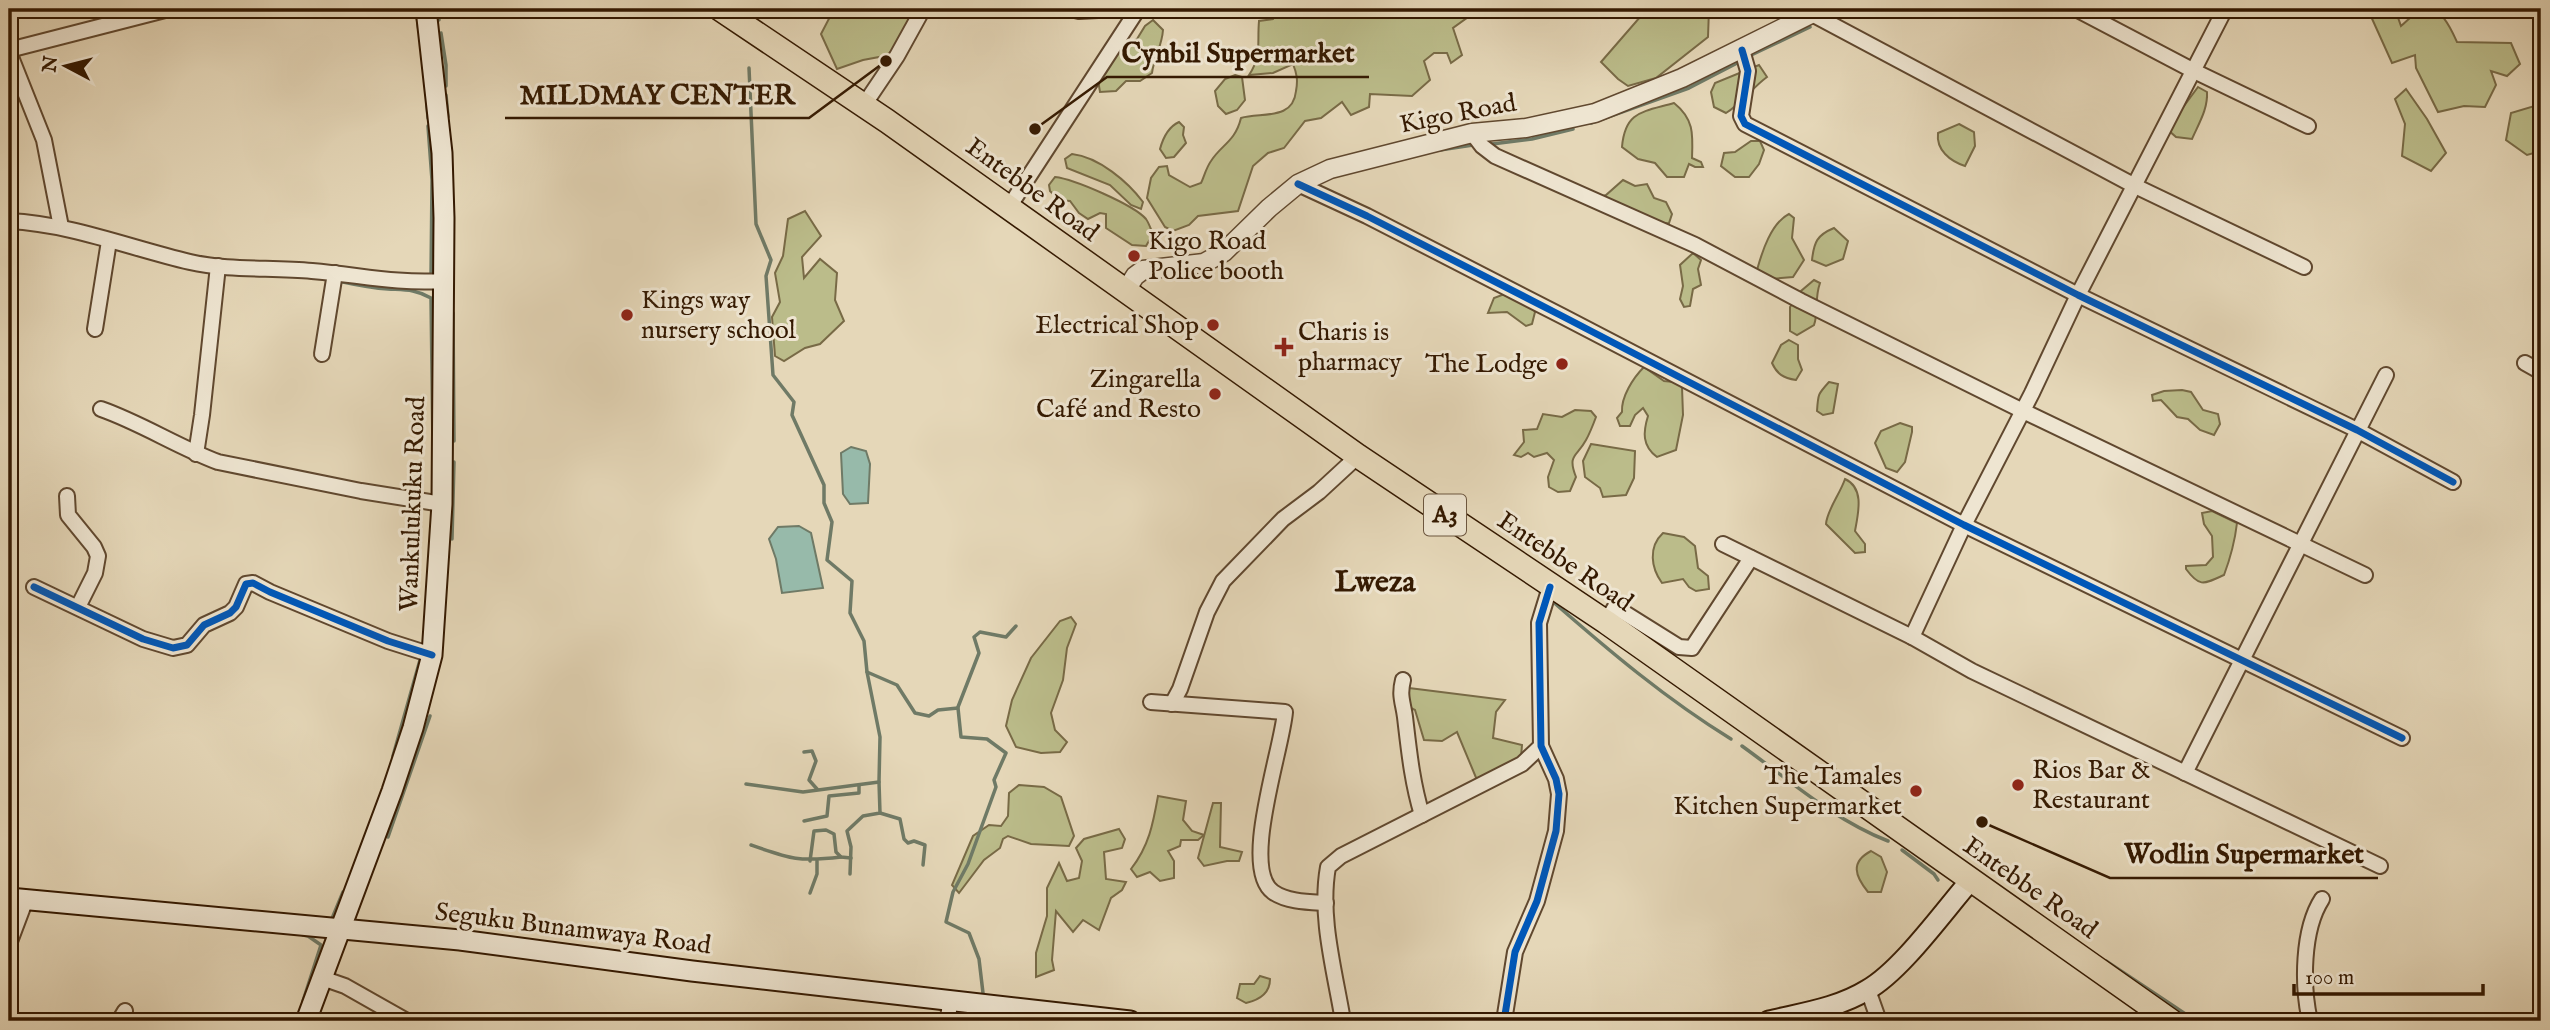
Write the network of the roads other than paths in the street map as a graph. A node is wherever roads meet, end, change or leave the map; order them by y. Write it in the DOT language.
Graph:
graph roads {
  1 [pos="169,9"];
  2 [pos="426,9"];
  3 [pos="720,9"];
  4 [pos="923,9"];
  5 [pos="1070,9"];
  6 [pos="1117,9"];
  7 [pos="1138,9"];
  8 [pos="2076,9"];
  9 [pos="2225,9"];
  10 [pos="1816,11"];
  11 [pos="1742,50"];
  12 [pos="9,51"];
  13 [pos="2194,71"];
  14 [pos="864,105"];
  15 [pos="2308,126"];
  16 [pos="1472,133"];
  17 [pos="1298,184"];
  18 [pos="2135,186"];
  19 [pos="1009,207"];
  20 [pos="9,221"];
  21 [pos="61,227"];
  22 [pos="109,241"];
  23 [pos="218,266"];
  24 [pos="2304,267"];
  25 [pos="335,273"];
  26 [pos="444,281"];
  27 [pos="1125,292"];
  28 [pos="2078,295"];
  29 [pos="95,329"];
  30 [pos="322,354"];
  31 [pos="2525,363"];
  32 [pos="2541,372"];
  33 [pos="2386,376"];
  34 [pos="100,409"];
  35 [pos="2023,411"];
  36 [pos="2357,430"];
  37 [pos="196,454"];
  38 [pos="1358,456"];
  39 [pos="2453,482"];
  40 [pos="67,496"];
  41 [pos="442,503"];
  42 [pos="1964,526"];
  43 [pos="1723,544"];
  44 [pos="2299,545"];
  45 [pos="1751,558"];
  46 [pos="2365,575"];
  47 [pos="1550,586"];
  48 [pos="34,587"];
  49 [pos="78,607"];
  50 [pos="1606,622"];
  51 [pos="1912,638"];
  52 [pos="432,655"];
  53 [pos="2241,659"];
  54 [pos="1403,680"];
  55 [pos="1151,702"];
  56 [pos="1172,704"];
  57 [pos="2402,737"];
  58 [pos="1541,746"];
  59 [pos="2185,773"];
  60 [pos="1422,814"];
  61 [pos="2380,866"];
  62 [pos="1970,881"];
  63 [pos="18,899"];
  64 [pos="2322,899"];
  65 [pos="1326,903"];
  66 [pos="341,929"];
  67 [pos="9,944"];
  68 [pos="323,978"];
  69 [pos="1868,990"];
  70 [pos="950,1000"];
  71 [pos="306,1021"];
  72 [pos="407,1021"];
  73 [pos="948,1021"];
  74 [pos="1130,1021"];
  75 [pos="1343,1021"];
  76 [pos="1504,1021"];
  77 [pos="1769,1021"];
  78 [pos="1879,1021"];
  79 [pos="2171,1021"];
  80 [pos="2310,1021"];
  1 -- 12 [label="street"];
  2 -- 26 [label="main road, Wankulukuku Road"];
  3 -- 14 [label="main road, Entebbe Road / A3"];
  4 -- 14 [label="street"];
  5 -- 6 [label="street"];
  7 -- 19 [label="street"];
  8 -- 13 [label="street"];
  9 -- 13 [label="street"];
  10 -- 11 [label="street, Kigo Road"];
  10 -- 18 [label="street"];
  11 -- 16 [label="street, Kigo Road"];
  11 -- 28 [label="street"];
  12 -- 21 [label="street"];
  13 -- 15 [label="street"];
  13 -- 18 [label="street"];
  14 -- 19 [label="main road, Entebbe Road / A3"];
  16 -- 17 [label="street, Kigo Road"];
  16 -- 35 [label="street"];
  17 -- 27 [label="street, Kigo Road"];
  17 -- 42 [label="street"];
  18 -- 24 [label="street"];
  18 -- 28 [label="street"];
  19 -- 27 [label="main road, Entebbe Road / A3"];
  20 -- 21 [label="street"];
  21 -- 22 [label="street"];
  22 -- 23 [label="street"];
  22 -- 29 [label="street"];
  23 -- 25 [label="street"];
  23 -- 37 [label="street"];
  25 -- 26 [label="street"];
  25 -- 30 [label="street"];
  26 -- 41 [label="main road, Wankulukuku Road"];
  27 -- 38 [label="main road, Entebbe Road / A3"];
  28 -- 35 [label="street"];
  28 -- 36 [label="street"];
  31 -- 32 [label="street"];
  33 -- 36 [label="street"];
  34 -- 37 [label="street"];
  35 -- 42 [label="street"];
  35 -- 44 [label="street"];
  36 -- 39 [label="street"];
  36 -- 44 [label="street"];
  37 -- 41 [label="street"];
  38 -- 47 [label="main road, Entebbe Road / A3"];
  38 -- 56 [label="street"];
  40 -- 49 [label="street"];
  41 -- 52 [label="main road, Wankulukuku Road"];
  42 -- 51 [label="street"];
  42 -- 53 [label="street"];
  43 -- 45 [label="street"];
  44 -- 46 [label="street"];
  44 -- 53 [label="street"];
  45 -- 50 [label="street"];
  45 -- 51 [label="street"];
  47 -- 50 [label="main road, Entebbe Road / A3"];
  47 -- 58 [label="street"];
  48 -- 49 [label="street"];
  49 -- 52 [label="street"];
  50 -- 62 [label="main road, Entebbe Road / A3"];
  51 -- 59 [label="street"];
  52 -- 66 [label="main road, Wankulukuku Road"];
  53 -- 57 [label="street"];
  53 -- 59 [label="street"];
  54 -- 60 [label="street"];
  55 -- 56 [label="street"];
  56 -- 65 [label="street"];
  58 -- 60 [label="street"];
  58 -- 76 [label="street"];
  59 -- 61 [label="street"];
  60 -- 65 [label="street"];
  62 -- 69 [label="main road"];
  62 -- 79 [label="main road, Entebbe Road / A3"];
  63 -- 66 [label="main road, Seguku Bunamwaya Road"];
  63 -- 67 [label="street"];
  64 -- 80 [label="street"];
  65 -- 75 [label="street"];
  66 -- 68 [label="main road, Wankulukuku Road"];
  66 -- 70 [label="main road, Seguku Bunamwaya Road"];
  68 -- 71 [label="main road, Wankulukuku Road"];
  68 -- 72 [label="street"];
  69 -- 77 [label="main road"];
  69 -- 78 [label="street"];
  70 -- 73 [label="street"];
  70 -- 74 [label="main road, Seguku Bunamwaya Road"];
}
